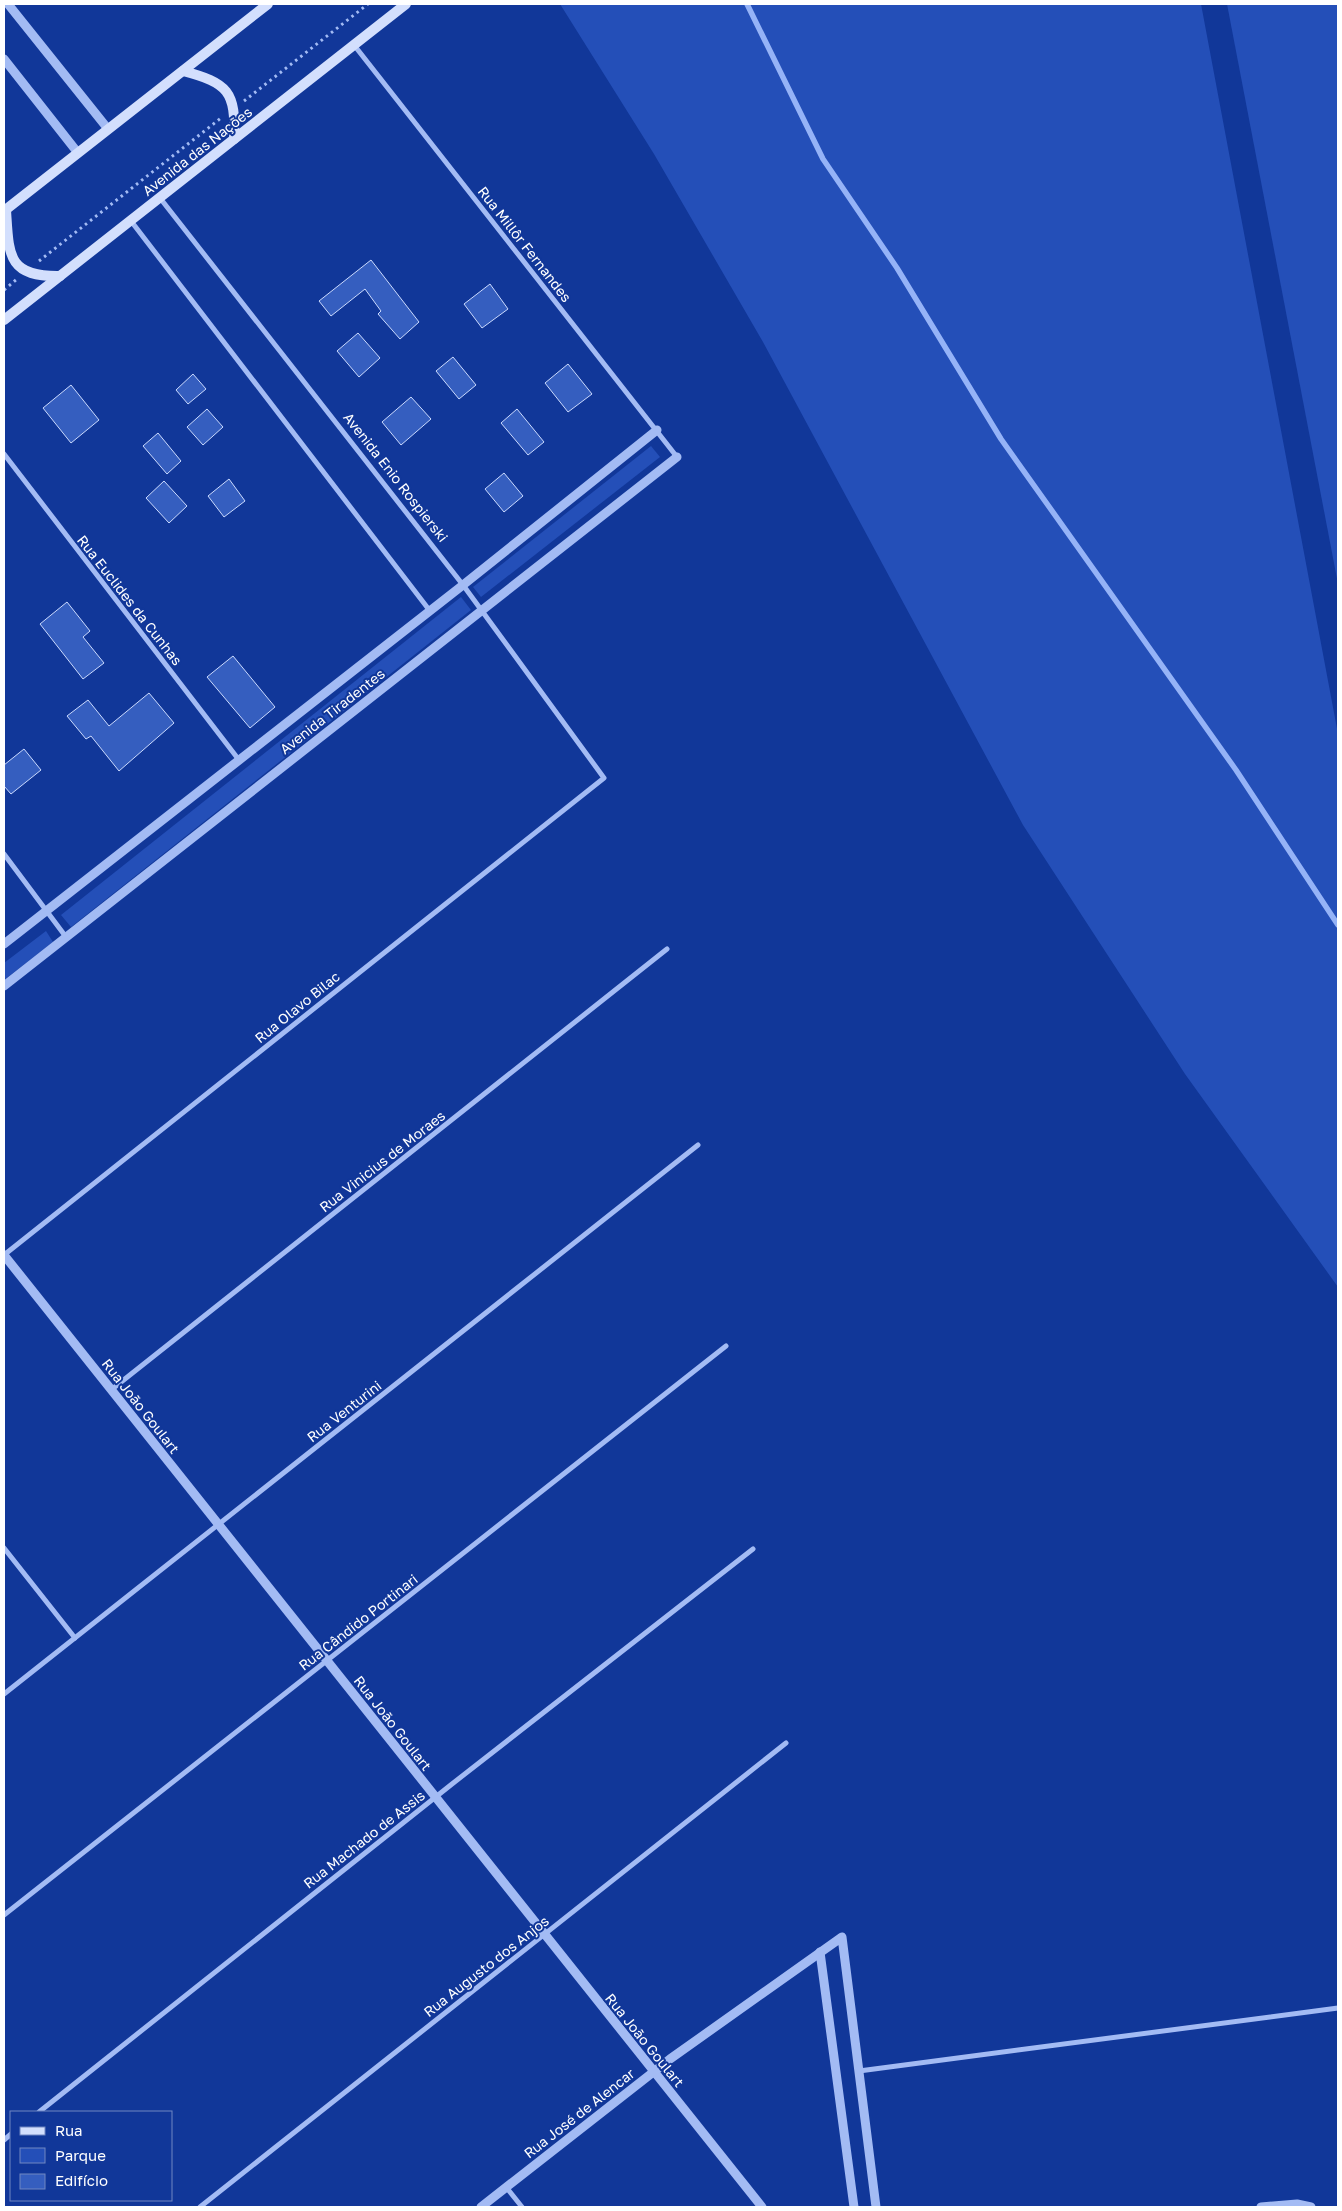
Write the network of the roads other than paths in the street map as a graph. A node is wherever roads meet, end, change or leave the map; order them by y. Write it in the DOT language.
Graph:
graph roads {
  1 [pos="8,4"];
  2 [pos="268,4"];
  3 [pos="406,4"];
  4 [pos="354,45"];
  5 [pos="4,59"];
  6 [pos="183,71"];
  7 [pos="108,129"];
  8 [pos="234,139"];
  9 [pos="78,153"];
  10 [pos="160,197"];
  11 [pos="5,210"];
  12 [pos="130,221"];
  13 [pos="60,276"];
  14 [pos="4,320"];
  15 [pos="657,430"];
  16 [pos="4,454"];
  17 [pos="677,457"];
  18 [pos="463,585"];
  19 [pos="430,611"];
  20 [pos="481,611"];
  21 [pos="239,760"];
  22 [pos="604,778"];
  23 [pos="4,854"];
  24 [pos="47,911"];
  25 [pos="66,937"];
  26 [pos="4,944"];
  27 [pos="667,949"];
  28 [pos="4,986"];
  29 [pos="698,1145"];
  30 [pos="4,1255"];
  31 [pos="726,1346"];
  32 [pos="111,1390"];
  33 [pos="218,1524"];
  34 [pos="4,1548"];
  35 [pos="753,1550"];
  36 [pos="75,1638"];
  37 [pos="326,1661"];
  38 [pos="4,1694"];
  39 [pos="786,1743"];
  40 [pos="435,1798"];
  41 [pos="4,1915"];
  42 [pos="544,1935"];
  43 [pos="820,1952"];
  44 [pos="1338,2008"];
  45 [pos="859,2071"];
  46 [pos="652,2072"];
  47 [pos="40,2111"];
  48 [pos="506,2187"];
  49 [pos="200,2207"];
  50 [pos="481,2207"];
  51 [pos="522,2207"];
  52 [pos="762,2207"];
  53 [pos="854,2207"];
  54 [pos="876,2207"];
  55 [pos="1261,2207"];
  56 [pos="1311,2207"];
  1 -- 7 [label="street"];
  2 -- 6 [label="main road"];
  3 -- 4 [label="main road, Avenida das Nações"];
  4 -- 8 [label="main road, Avenida das Nações"];
  4 -- 15 [label="street, Rua Millôr Fernandes"];
  5 -- 9 [label="street"];
  6 -- 7 [label="main road"];
  6 -- 8 [label="main road"];
  7 -- 9 [label="main road"];
  8 -- 10 [label="main road, Avenida das Nações"];
  9 -- 11 [label="main road"];
  10 -- 12 [label="main road, Avenida das Nações"];
  10 -- 18 [label="street, Avenida Enio Rospierski"];
  11 -- 13 [label="main road"];
  12 -- 13 [label="main road, Avenida das Nações"];
  12 -- 19 [label="street"];
  13 -- 14 [label="main road, Avenida das Nações"];
  15 -- 17 [label="street, Rua Millôr Fernandes"];
  15 -- 18 [label="street, Avenida Tiradentes"];
  16 -- 21 [label="street, Rua Euclides da Cunhas"];
  17 -- 20 [label="street, Avenida Tiradentes"];
  18 -- 19 [label="street, Avenida Tiradentes"];
  18 -- 20 [label="street, Avenida Enio Rospierski"];
  19 -- 21 [label="street, Avenida Tiradentes"];
  20 -- 22 [label="street, Avenida Enio Rospierski"];
  20 -- 25 [label="street, Avenida Tiradentes"];
  21 -- 24 [label="street, Avenida Tiradentes"];
  22 -- 30 [label="street, Rua Olavo Bilac"];
  23 -- 24 [label="street"];
  24 -- 25 [label="street"];
  24 -- 26 [label="street, Avenida Tiradentes"];
  25 -- 28 [label="street, Avenida Tiradentes"];
  27 -- 32 [label="street, Rua Vinicius de Moraes"];
  29 -- 33 [label="street, Rua Venturini"];
  30 -- 32 [label="street, Rua João Goulart"];
  31 -- 37 [label="street, Rua Cândido Portinari"];
  32 -- 33 [label="street, Rua João Goulart"];
  33 -- 36 [label="street, Rua Venturini"];
  33 -- 37 [label="street, Rua João Goulart"];
  34 -- 36 [label="street"];
  35 -- 40 [label="street, Rua Machado de Assis"];
  36 -- 38 [label="street, Rua Venturini"];
  37 -- 40 [label="street, Rua João Goulart"];
  37 -- 41 [label="street, Rua Cândido Portinari"];
  39 -- 42 [label="street, Rua Augusto dos Anjos"];
  40 -- 42 [label="street, Rua João Goulart"];
  40 -- 47 [label="street, Rua Machado de Assis"];
  42 -- 46 [label="street, Rua João Goulart"];
  42 -- 49 [label="street, Rua Augusto dos Anjos"];
  43 -- 45 [label="street, Rua José de Alencar"];
  43 -- 46 [label="street, Rua José de Alencar"];
  43 -- 53 [label="street"];
  44 -- 45 [label="street"];
  45 -- 54 [label="street"];
  46 -- 48 [label="street, Rua José de Alencar"];
  46 -- 52 [label="street, Rua João Goulart"];
  48 -- 50 [label="street, Rua José de Alencar"];
  48 -- 51 [label="street"];
  55 -- 56 [label="street"];
}
